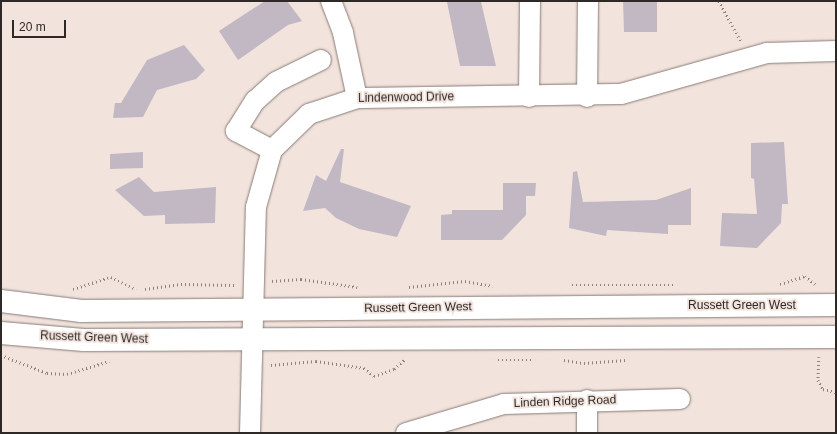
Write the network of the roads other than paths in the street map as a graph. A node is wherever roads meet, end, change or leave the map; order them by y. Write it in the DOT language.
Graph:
graph roads {
  1 [pos="331,1"];
  2 [pos="530,1"];
  3 [pos="588,1"];
  4 [pos="836,51"];
  5 [pos="321,60"];
  6 [pos="529,97"];
  7 [pos="587,97"];
  8 [pos="357,98"];
  9 [pos="272,150"];
  10 [pos="1,301"];
  11 [pos="836,305"];
  12 [pos="251,309"];
  13 [pos="1,332"];
  14 [pos="836,337"];
  15 [pos="250,340"];
  16 [pos="680,399"];
  17 [pos="587,400"];
  18 [pos="250,433"];
  19 [pos="406,433"];
  20 [pos="587,433"];
  1 -- 8 [label="street"];
  2 -- 6 [label="street"];
  3 -- 7 [label="street"];
  4 -- 7 [label="street, Lindenwood Drive"];
  5 -- 9 [label="street"];
  6 -- 7 [label="street, Lindenwood Drive"];
  6 -- 8 [label="street, Lindenwood Drive"];
  8 -- 9 [label="street, Lindenwood Drive"];
  9 -- 12 [label="street"];
  10 -- 12 [label="street, Russett Green West"];
  11 -- 12 [label="street, Russett Green West"];
  12 -- 15 [label="street"];
  13 -- 15 [label="street, Russett Green West"];
  14 -- 15 [label="street, Russett Green West"];
  15 -- 18 [label="street"];
  16 -- 17 [label="street, Linden Ridge Road"];
  17 -- 19 [label="street, Linden Ridge Road"];
  17 -- 20 [label="street"];
}
